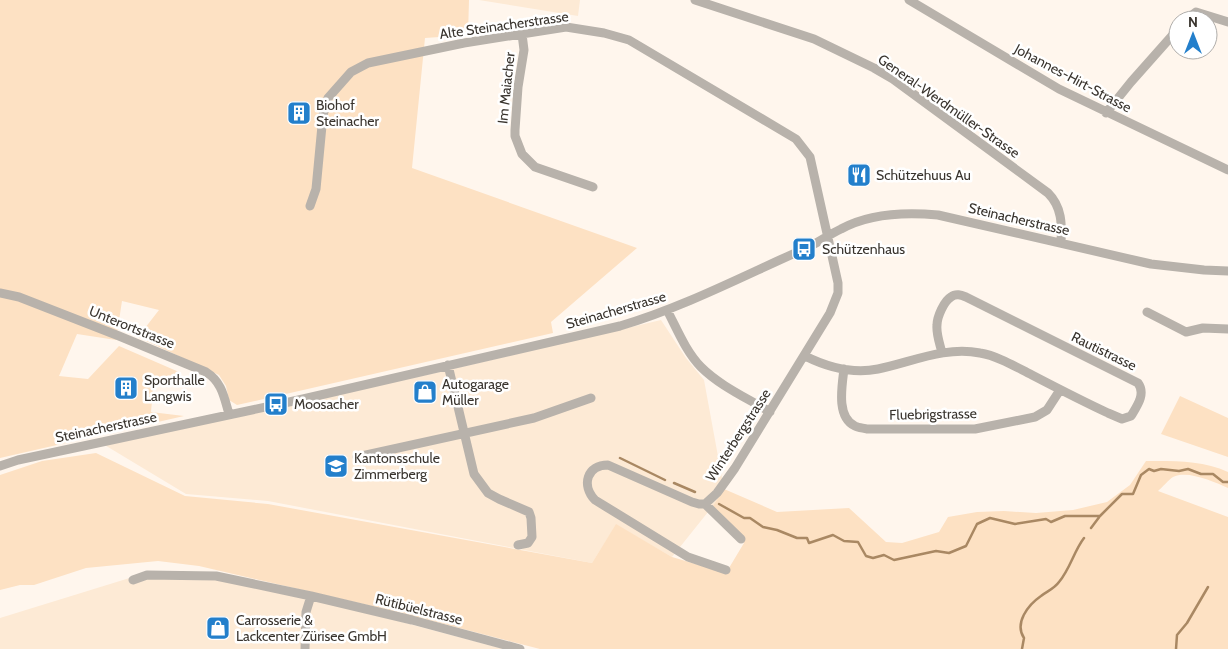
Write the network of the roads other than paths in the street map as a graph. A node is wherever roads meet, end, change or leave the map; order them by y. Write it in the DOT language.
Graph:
graph roads {
  1 [pos="695,0"];
  2 [pos="909,0"];
  3 [pos="522,34"];
  4 [pos="1168,40"];
  5 [pos="1106,113"];
  6 [pos="1228,170"];
  7 [pos="593,188"];
  8 [pos="310,206"];
  9 [pos="828,237"];
  10 [pos="1061,243"];
  11 [pos="1228,271"];
  12 [pos="0,293"];
  13 [pos="667,310"];
  14 [pos="1147,312"];
  15 [pos="1228,330"];
  16 [pos="942,353"];
  17 [pos="805,356"];
  18 [pos="448,365"];
  19 [pos="844,369"];
  20 [pos="1060,390"];
  21 [pos="591,398"];
  22 [pos="770,412"];
  23 [pos="228,414"];
  24 [pos="464,434"];
  25 [pos="357,457"];
  26 [pos="0,466"];
  27 [pos="705,504"];
  28 [pos="741,539"];
  29 [pos="518,546"];
  30 [pos="726,570"];
  31 [pos="133,580"];
  32 [pos="311,596"];
  33 [pos="305,649"];
  34 [pos="520,649"];
  1 -- 10 [label="street, General-Werdmüller-Strasse"];
  2 -- 5 [label="street, Johannes-Hirt-Strasse"];
  3 -- 7 [label="street, Im Maiacher"];
  3 -- 8 [label="street, Alte Steinacherstrasse"];
  3 -- 9 [label="street, Alte Steinacherstrasse"];
  4 -- 5 [label="street"];
  5 -- 6 [label="street, Johannes-Hirt-Strasse"];
  9 -- 10 [label="street, Steinacherstrasse"];
  9 -- 13 [label="street, Steinacherstrasse"];
  9 -- 17 [label="street, Winterbergstrasse"];
  10 -- 11 [label="street, Steinacherstrasse"];
  12 -- 23 [label="street, Unterortstrasse"];
  13 -- 18 [label="street, Steinacherstrasse"];
  13 -- 22 [label="street"];
  14 -- 15 [label="street"];
  16 -- 19 [label="street"];
  16 -- 20 [label="street, Rautistrasse"];
  16 -- 20 [label="street, Rautistrasse"];
  17 -- 19 [label="street"];
  17 -- 22 [label="street, Winterbergstrasse"];
  18 -- 23 [label="street, Steinacherstrasse"];
  18 -- 24 [label="street"];
  19 -- 20 [label="street, Fluebrigstrasse"];
  21 -- 24 [label="street"];
  22 -- 27 [label="street, Winterbergstrasse"];
  23 -- 26 [label="street, Steinacherstrasse"];
  24 -- 25 [label="street"];
  24 -- 29 [label="street"];
  27 -- 28 [label="street"];
  27 -- 30 [label="street"];
  31 -- 32 [label="street, Rütibüelstrasse"];
  32 -- 33 [label="street"];
  32 -- 34 [label="street, Rütibüelstrasse"];
}
